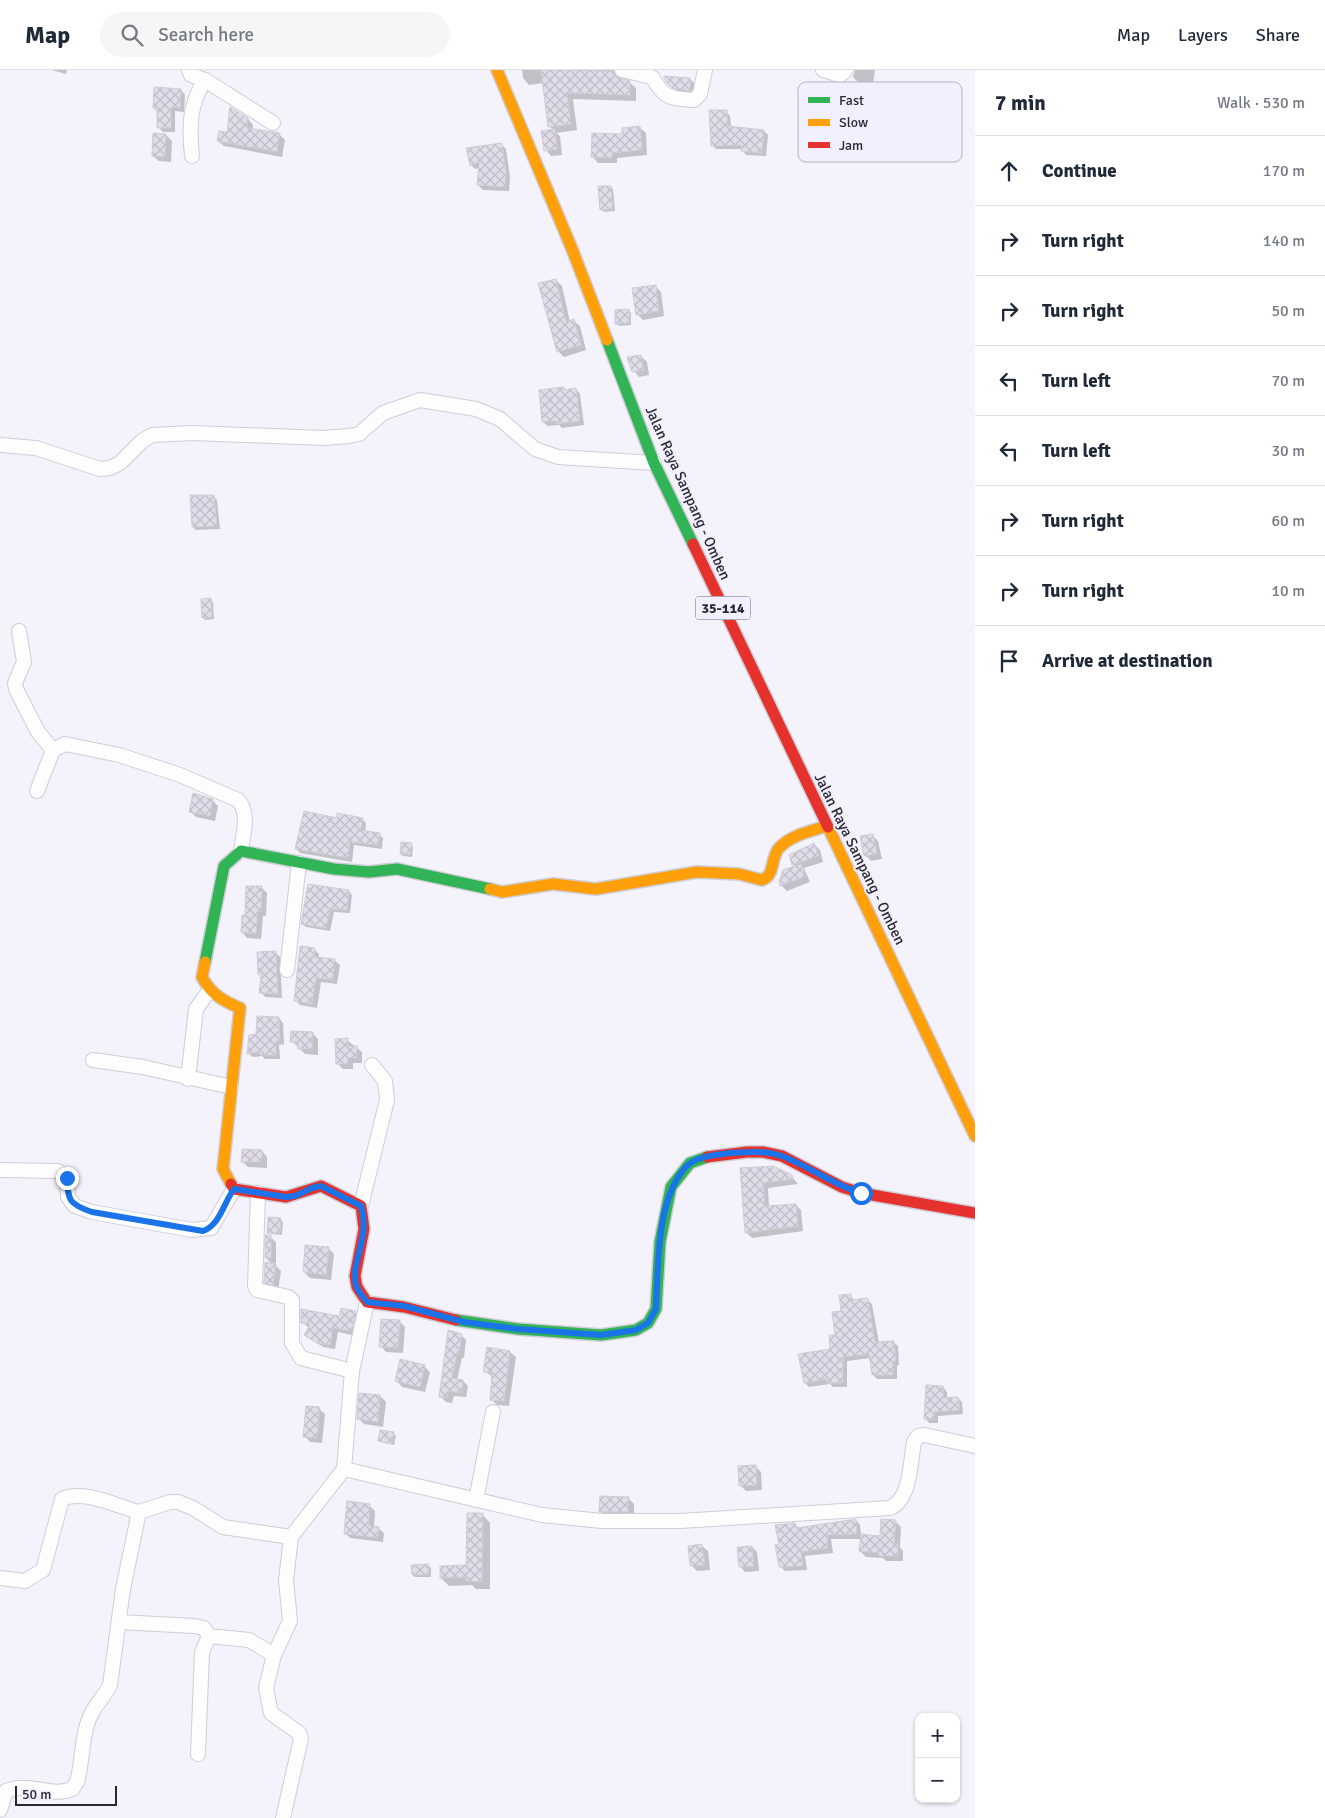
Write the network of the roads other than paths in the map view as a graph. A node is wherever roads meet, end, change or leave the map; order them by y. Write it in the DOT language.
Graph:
graph roads {
  1 [pos="189,70"];
  2 [pos="497,70"];
  3 [pos="622,70"];
  4 [pos="705,70"];
  5 [pos="823,70"];
  6 [pos="846,70"];
  7 [pos="205,80"];
  8 [pos="273,123"];
  9 [pos="192,156"];
  10 [pos="0,445"];
  11 [pos="654,463"];
  12 [pos="19,631"];
  13 [pos="53,750"];
  14 [pos="37,791"];
  15 [pos="827,826"];
  16 [pos="241,850"];
  17 [pos="299,863"];
  18 [pos="287,970"];
  19 [pos="209,991"];
  20 [pos="93,1060"];
  21 [pos="372,1065"];
  22 [pos="188,1079"];
  23 [pos="231,1087"];
  24 [pos="975,1136"];
  25 [pos="0,1170"];
  26 [pos="234,1189"];
  27 [pos="258,1193"];
  28 [pos="361,1206"];
  29 [pos="975,1213"];
  30 [pos="367,1302"];
  31 [pos="352,1371"];
  32 [pos="493,1412"];
  33 [pos="975,1446"];
  34 [pos="344,1469"];
  35 [pos="476,1500"];
  36 [pos="139,1512"];
  37 [pos="291,1536"];
  38 [pos="0,1578"];
  39 [pos="119,1622"];
  40 [pos="209,1636"];
  41 [pos="274,1655"];
  42 [pos="198,1754"];
  43 [pos="0,1810"];
  44 [pos="283,1818"];
  1 -- 7 [label="street"];
  2 -- 11 [label="street, Jalan Raya Sampang - Omben / 35-114"];
  3 -- 4 [label="street"];
  5 -- 6 [label="street"];
  7 -- 8 [label="street"];
  7 -- 9 [label="street"];
  10 -- 11 [label="street"];
  11 -- 15 [label="street, Jalan Raya Sampang - Omben / 35-114"];
  12 -- 13 [label="street"];
  13 -- 14 [label="street"];
  13 -- 16 [label="street"];
  15 -- 17 [label="street"];
  15 -- 24 [label="street, Jalan Raya Sampang - Omben / 35-114"];
  16 -- 17 [label="street"];
  16 -- 19 [label="street"];
  17 -- 18 [label="street"];
  19 -- 22 [label="street"];
  19 -- 23 [label="street"];
  20 -- 22 [label="street"];
  21 -- 28 [label="street"];
  22 -- 23 [label="street"];
  23 -- 26 [label="street"];
  25 -- 26 [label="street"];
  26 -- 27 [label="street"];
  27 -- 28 [label="street"];
  27 -- 31 [label="street"];
  28 -- 30 [label="street"];
  29 -- 30 [label="street"];
  30 -- 31 [label="street"];
  31 -- 34 [label="street"];
  32 -- 35 [label="street"];
  33 -- 35 [label="street"];
  34 -- 35 [label="street"];
  34 -- 37 [label="street"];
  36 -- 37 [label="street"];
  36 -- 38 [label="street"];
  36 -- 39 [label="street"];
  37 -- 41 [label="street"];
  39 -- 40 [label="street"];
  39 -- 43 [label="street"];
  40 -- 41 [label="street"];
  40 -- 42 [label="street"];
  41 -- 44 [label="street"];
}
